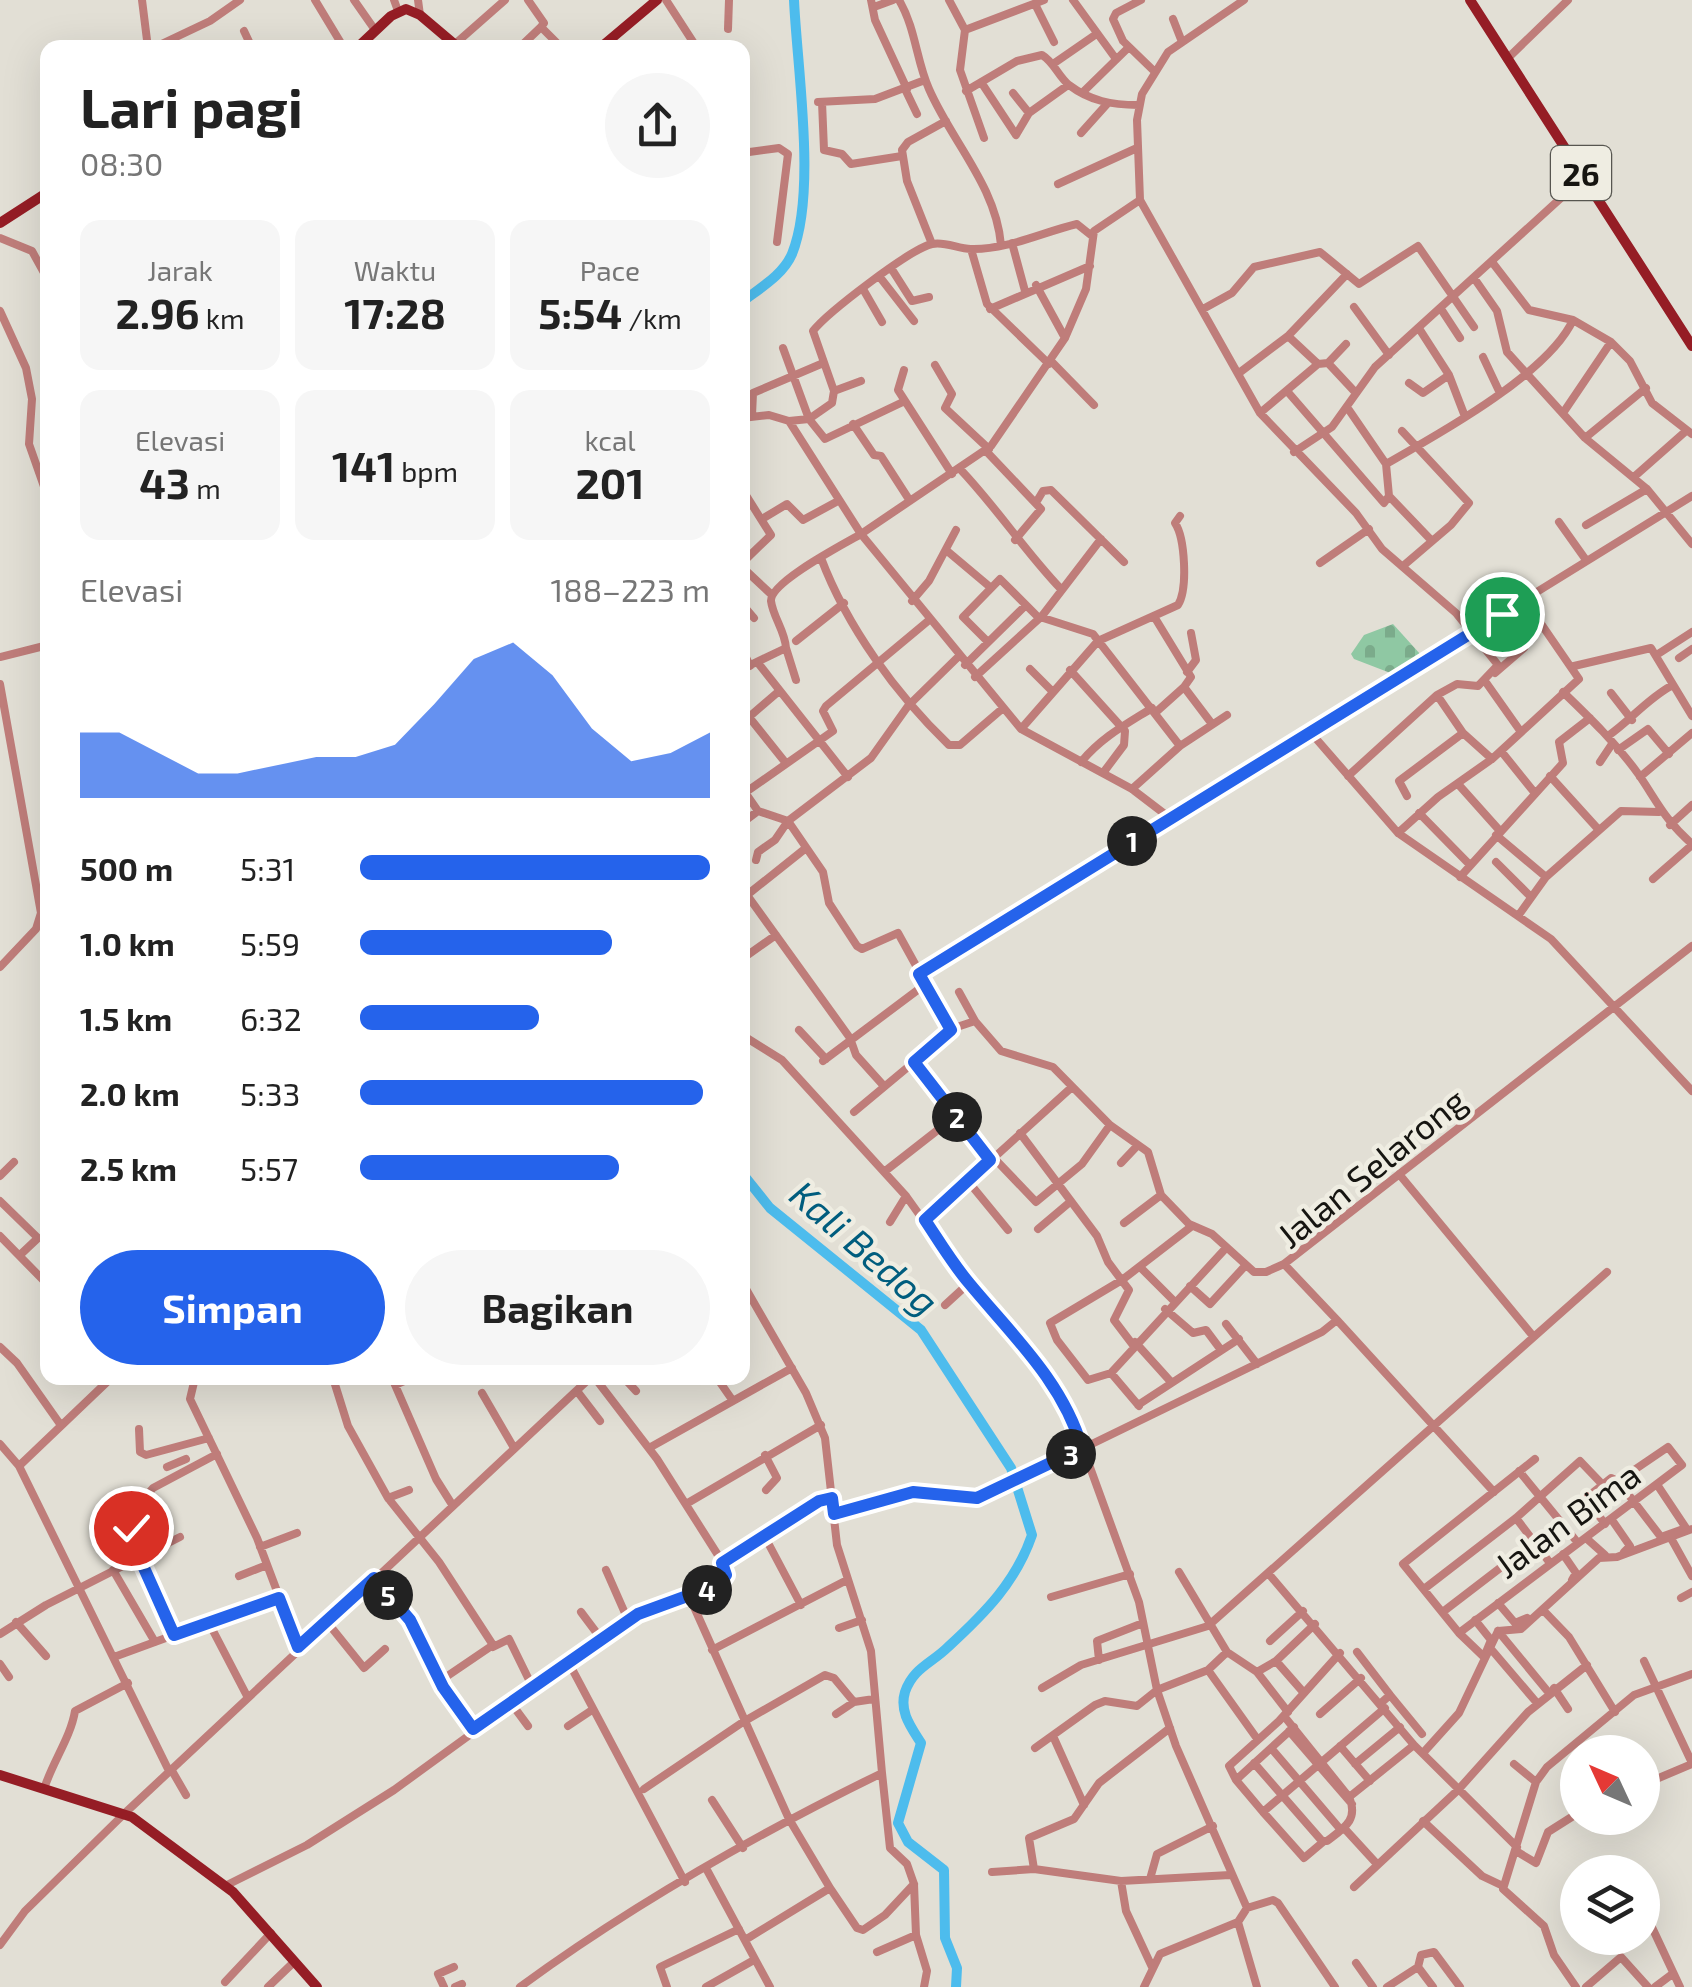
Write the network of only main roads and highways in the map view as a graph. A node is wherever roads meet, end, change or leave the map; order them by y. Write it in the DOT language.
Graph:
graph roads {
  1 [pos="657,0"];
  2 [pos="1470,0"];
  3 [pos="398,7"];
  4 [pos="364,40"];
  5 [pos="447,40"];
  6 [pos="610,40"];
  7 [pos="40,197"];
  8 [pos="0,224"];
  9 [pos="1692,346"];
  10 [pos="0,1775"];
  11 [pos="317,1987"];
  1 -- 6 [label="main road"];
  2 -- 9 [label="main road, 26"];
  3 -- 4 [label="main road"];
  3 -- 5 [label="main road"];
  7 -- 8 [label="main road"];
  10 -- 11 [label="main road"];
}
